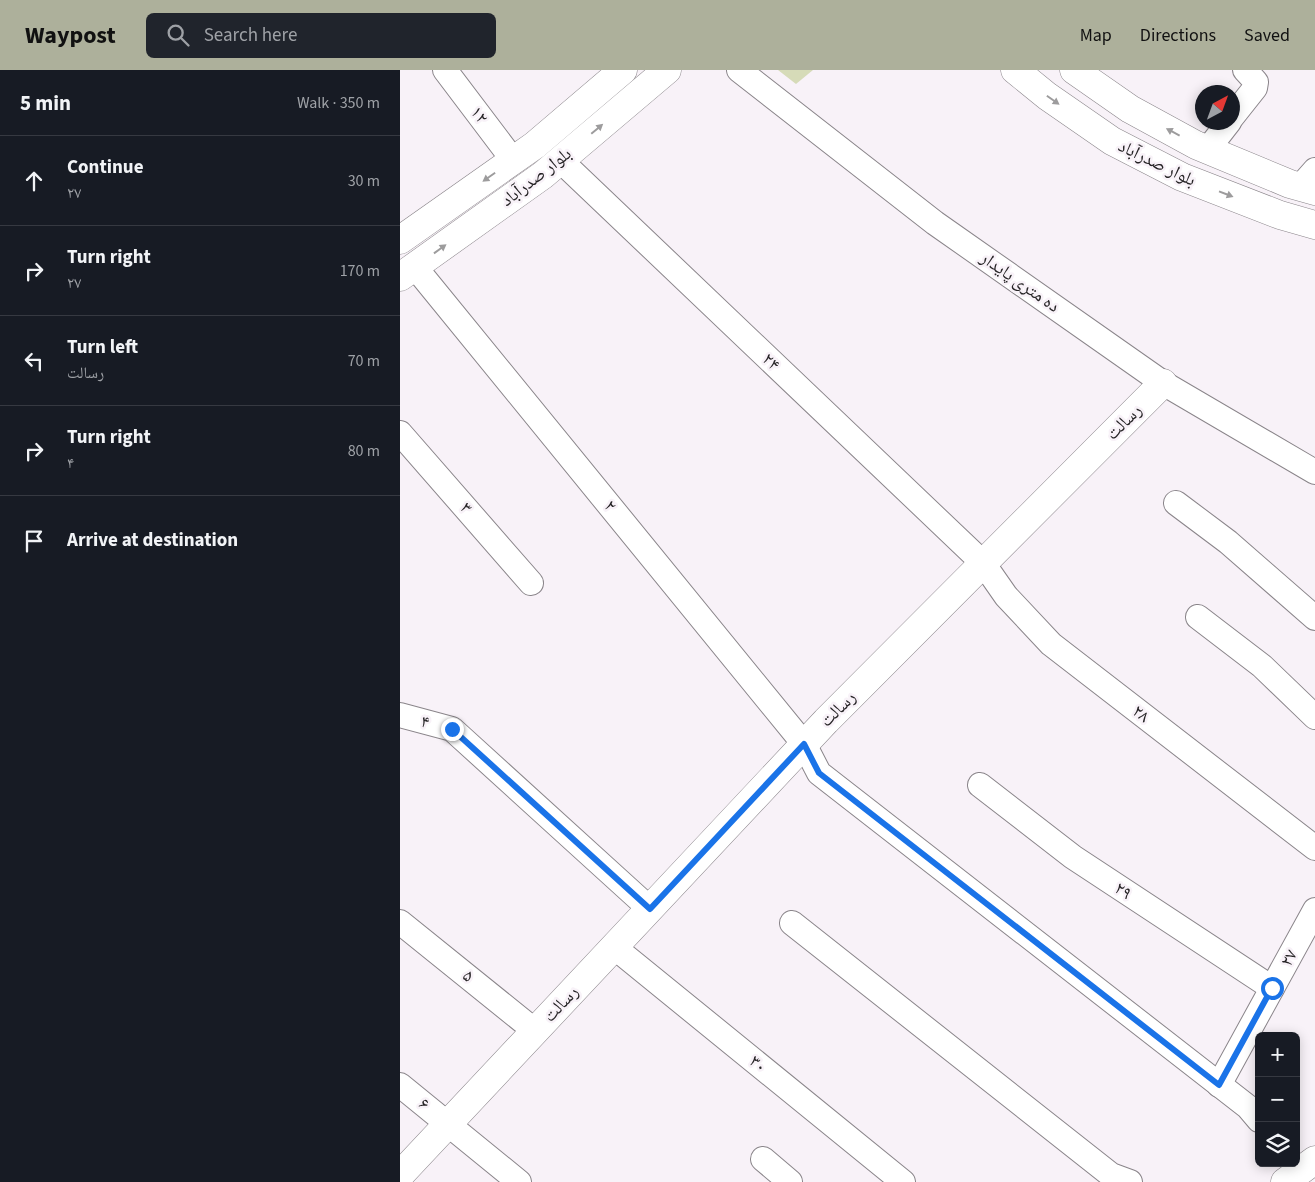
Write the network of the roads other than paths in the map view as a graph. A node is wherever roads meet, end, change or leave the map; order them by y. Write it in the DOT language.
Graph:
graph roads {
  1 [pos="444,70"];
  2 [pos="623,70"];
  3 [pos="667,70"];
  4 [pos="739,70"];
  5 [pos="1015,70"];
  6 [pos="1074,70"];
  7 [pos="1250,76"];
  8 [pos="1240,107"];
  9 [pos="1222,130"];
  10 [pos="1208,150"];
  11 [pos="514,160"];
  12 [pos="560,160"];
  13 [pos="1310,182"];
  14 [pos="1315,226"];
  15 [pos="400,240"];
  16 [pos="407,272"];
  17 [pos="1163,383"];
  18 [pos="400,433"];
  19 [pos="1315,472"];
  20 [pos="1176,502"];
  21 [pos="983,564"];
  22 [pos="531,583"];
  23 [pos="1198,617"];
  24 [pos="1315,618"];
  25 [pos="400,715"];
  26 [pos="1315,717"];
  27 [pos="804,744"];
  28 [pos="980,785"];
  29 [pos="1315,848"];
  30 [pos="650,909"];
  31 [pos="1315,910"];
  32 [pos="400,922"];
  33 [pos="792,923"];
  34 [pos="614,947"];
  35 [pos="1272,988"];
  36 [pos="535,1031"];
  37 [pos="400,1085"];
  38 [pos="1219,1085"];
  39 [pos="1255,1115"];
  40 [pos="448,1124"];
  41 [pos="763,1159"];
  42 [pos="400,1175"];
  43 [pos="519,1182"];
  44 [pos="790,1182"];
  45 [pos="903,1182"];
  46 [pos="1130,1182"];
  1 -- 11 [label="street, ۱۲"];
  2 -- 11 [label="main road, بلوار صدرآباد"];
  12 -- 3 [label="main road, بلوار صدرآباد, one-way"];
  4 -- 17 [label="street, ده متری پایدار"];
  5 -- 14 [label="main road, بلوار صدرآباد, one-way"];
  10 -- 6 [label="main road, بلوار صدرآباد, one-way"];
  7 -- 8 [label="street"];
  9 -- 10 [label="street"];
  10 -- 13 [label="main road, بلوار صدرآباد"];
  11 -- 15 [label="main road, بلوار صدرآباد, one-way"];
  16 -- 12 [label="main road, بلوار صدرآباد, one-way"];
  12 -- 21 [label="street, ۲۴"];
  16 -- 27 [label="street, ۲"];
  17 -- 19 [label="street, ده متری پایدار"];
  17 -- 21 [label="main road, رسالت"];
  18 -- 22 [label="street, ۳"];
  20 -- 24 [label="street"];
  21 -- 27 [label="main road, رسالت"];
  21 -- 29 [label="street, ۲۸"];
  23 -- 26 [label="street"];
  25 -- 30 [label="street, ۴"];
  27 -- 30 [label="main road, رسالت"];
  27 -- 38 [label="street"];
  28 -- 35 [label="street, ۲۹"];
  30 -- 34 [label="main road, رسالت"];
  31 -- 35 [label="street, ۲۷"];
  32 -- 36 [label="street, ۵"];
  33 -- 46 [label="street"];
  34 -- 36 [label="main road, رسالت"];
  34 -- 45 [label="street, ۳۰"];
  35 -- 38 [label="street, ۲۷"];
  36 -- 40 [label="main road, رسالت"];
  37 -- 40 [label="street, ۶"];
  38 -- 39 [label="street"];
  40 -- 42 [label="main road, رسالت"];
  40 -- 43 [label="street, ۶"];
  41 -- 44 [label="street"];
}
